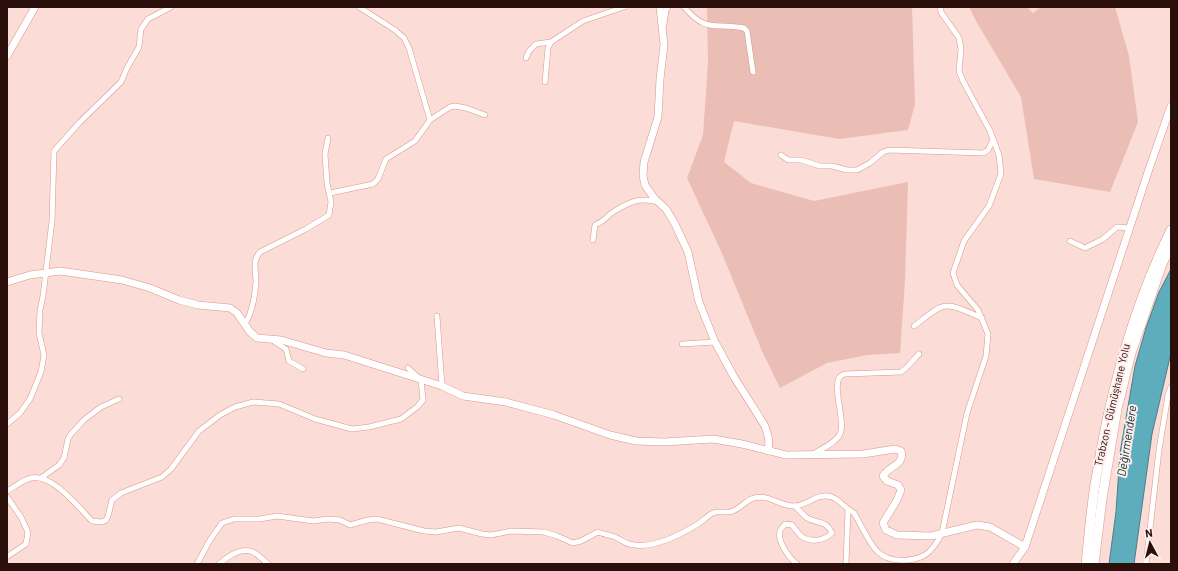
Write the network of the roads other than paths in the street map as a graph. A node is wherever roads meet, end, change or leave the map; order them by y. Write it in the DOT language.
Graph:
graph roads {
  1 [pos="35,7"];
  2 [pos="170,7"];
  3 [pos="359,7"];
  4 [pos="624,7"];
  5 [pos="660,7"];
  6 [pos="668,7"];
  7 [pos="684,7"];
  8 [pos="940,7"];
  9 [pos="663,27"];
  10 [pos="551,42"];
  11 [pos="7,56"];
  12 [pos="526,58"];
  13 [pos="753,72"];
  14 [pos="545,82"];
  15 [pos="1171,106"];
  16 [pos="485,115"];
  17 [pos="430,120"];
  18 [pos="328,138"];
  19 [pos="993,140"];
  20 [pos="781,155"];
  21 [pos="330,193"];
  22 [pos="661,203"];
  23 [pos="1130,228"];
  24 [pos="1171,230"];
  25 [pos="593,240"];
  26 [pos="1070,241"];
  27 [pos="1171,245"];
  28 [pos="46,273"];
  29 [pos="7,282"];
  30 [pos="437,316"];
  31 [pos="982,318"];
  32 [pos="245,324"];
  33 [pos="914,326"];
  34 [pos="274,339"];
  35 [pos="715,342"];
  36 [pos="682,344"];
  37 [pos="919,354"];
  38 [pos="408,368"];
  39 [pos="303,369"];
  40 [pos="421,380"];
  41 [pos="442,386"];
  42 [pos="1171,387"];
  43 [pos="119,399"];
  44 [pos="7,424"];
  45 [pos="768,451"];
  46 [pos="812,455"];
  47 [pos="41,478"];
  48 [pos="7,491"];
  49 [pos="7,497"];
  50 [pos="795,506"];
  51 [pos="848,510"];
  52 [pos="942,533"];
  53 [pos="1025,547"];
  54 [pos="8,556"];
  55 [pos="196,564"];
  56 [pos="219,564"];
  57 [pos="268,564"];
  58 [pos="797,564"];
  59 [pos="846,564"];
  60 [pos="1013,564"];
  61 [pos="1086,564"];
  62 [pos="1094,564"];
  63 [pos="1146,564"];
  1 -- 11 [label="street"];
  2 -- 28 [label="street"];
  3 -- 17 [label="street"];
  4 -- 10 [label="street"];
  5 -- 9 [label="street"];
  6 -- 9 [label="street"];
  7 -- 13 [label="street"];
  8 -- 19 [label="street"];
  9 -- 22 [label="street"];
  10 -- 12 [label="street"];
  10 -- 14 [label="street"];
  15 -- 23 [label="street"];
  16 -- 17 [label="street"];
  17 -- 21 [label="street"];
  18 -- 21 [label="street"];
  19 -- 20 [label="street"];
  19 -- 31 [label="street"];
  21 -- 32 [label="street"];
  22 -- 25 [label="street"];
  22 -- 35 [label="street"];
  23 -- 26 [label="street"];
  23 -- 53 [label="street"];
  24 -- 61 [label="highway, Trabzon - Gümüşhane Yolu"];
  27 -- 62 [label="highway, Trabzon - Gümüşhane Yolu"];
  28 -- 29 [label="street"];
  28 -- 32 [label="street"];
  28 -- 44 [label="street"];
  30 -- 41 [label="street"];
  31 -- 33 [label="street"];
  31 -- 52 [label="street"];
  32 -- 34 [label="street"];
  34 -- 39 [label="street"];
  34 -- 40 [label="street"];
  35 -- 36 [label="street"];
  35 -- 45 [label="street"];
  37 -- 46 [label="street"];
  38 -- 40 [label="street"];
  40 -- 41 [label="street"];
  40 -- 47 [label="street"];
  41 -- 45 [label="street"];
  42 -- 63 [label="street"];
  43 -- 47 [label="street"];
  45 -- 46 [label="street"];
  46 -- 52 [label="street"];
  47 -- 48 [label="street"];
  49 -- 54 [label="street"];
  50 -- 51 [label="street"];
  50 -- 55 [label="street"];
  50 -- 58 [label="street"];
  51 -- 52 [label="street"];
  51 -- 59 [label="street"];
  52 -- 53 [label="street"];
  53 -- 60 [label="street"];
  56 -- 57 [label="street"];
}
